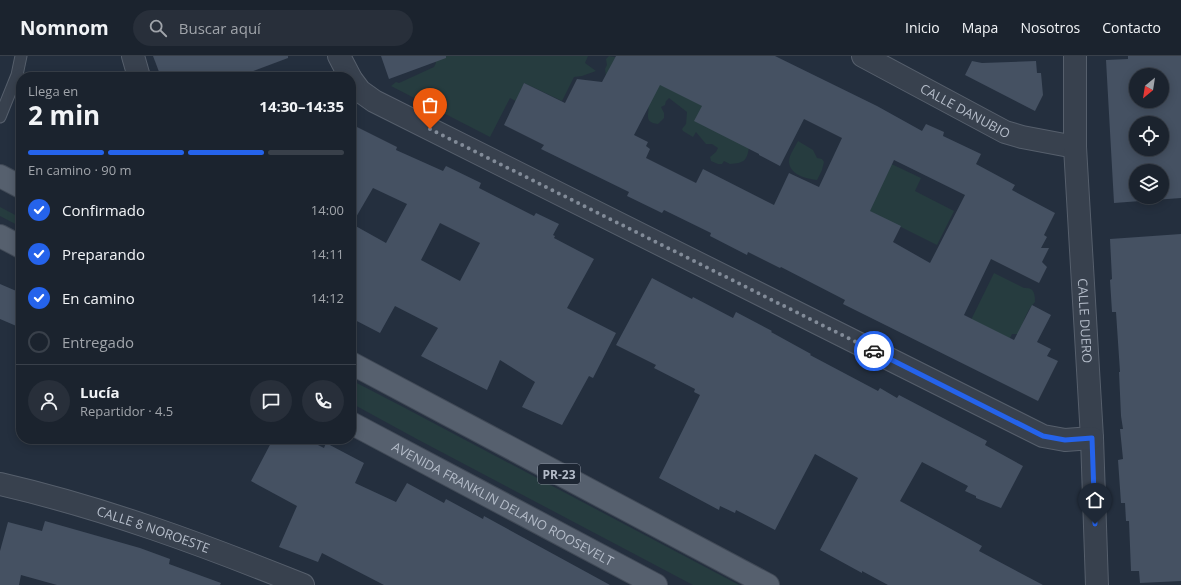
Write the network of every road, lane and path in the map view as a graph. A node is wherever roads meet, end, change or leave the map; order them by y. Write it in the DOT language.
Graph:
graph roads {
  1 [pos="21,56"];
  2 [pos="133,56"];
  3 [pos="339,56"];
  4 [pos="862,56"];
  5 [pos="1075,56"];
  6 [pos="18,72"];
  7 [pos="138,72"];
  8 [pos="347,72"];
  9 [pos="16,77"];
  10 [pos="356,86"];
  11 [pos="0,117"];
  12 [pos="1075,147"];
  13 [pos="0,176"];
  14 [pos="16,184"];
  15 [pos="356,366"];
  16 [pos="356,426"];
  17 [pos="1092,438"];
  18 [pos="0,484"];
  19 [pos="303,585"];
  20 [pos="656,585"];
  21 [pos="768,585"];
  22 [pos="1097,585"];
  1 -- 6 [label="lane"];
  2 -- 7 [label="street"];
  3 -- 8 [label="street"];
  4 -- 12 [label="street, CALLE DANUBIO"];
  5 -- 12 [label="street, CALLE DUERO"];
  9 -- 11 [label="lane"];
  10 -- 17 [label="street"];
  12 -- 17 [label="street, CALLE DUERO"];
  13 -- 14 [label="main road"];
  15 -- 21 [label="main road, PR-23"];
  16 -- 20 [label="main road, AVENIDA FRANKLIN DELANO ROOSEVELT"];
  17 -- 22 [label="street, CALLE DUERO"];
  18 -- 19 [label="street, CALLE 8 NOROESTE"];
}
